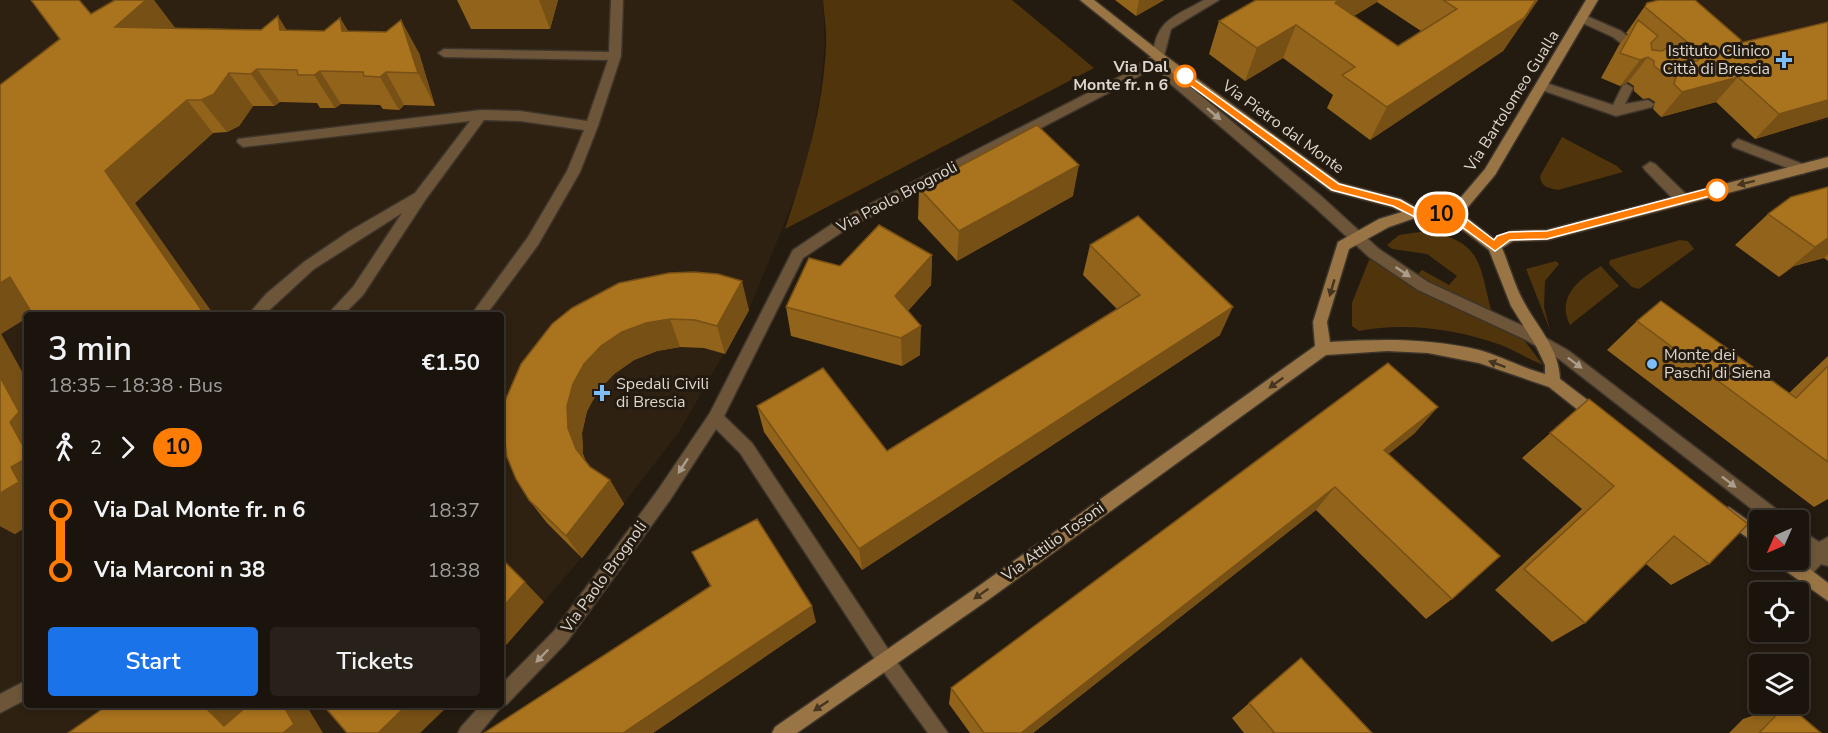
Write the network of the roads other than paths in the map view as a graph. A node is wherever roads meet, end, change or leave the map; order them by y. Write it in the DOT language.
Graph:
graph roads {
  1 [pos="617,0"];
  2 [pos="1086,0"];
  3 [pos="1213,0"];
  4 [pos="1592,0"];
  5 [pos="1582,18"];
  6 [pos="444,53"];
  7 [pos="615,56"];
  8 [pos="1159,57"];
  9 [pos="1650,61"];
  10 [pos="1543,86"];
  11 [pos="1627,88"];
  12 [pos="1648,104"];
  13 [pos="1616,111"];
  14 [pos="481,115"];
  15 [pos="592,126"];
  16 [pos="243,142"];
  17 [pos="1737,144"];
  18 [pos="1828,162"];
  19 [pos="1650,167"];
  20 [pos="1803,169"];
  21 [pos="421,195"];
  22 [pos="1683,199"];
  23 [pos="1415,213"];
  24 [pos="1454,215"];
  25 [pos="1355,238"];
  26 [pos="1495,247"];
  27 [pos="258,312"];
  28 [pos="337,312"];
  29 [pos="480,312"];
  30 [pos="1542,343"];
  31 [pos="1323,349"];
  32 [pos="1553,382"];
  33 [pos="716,417"];
  34 [pos="1610,425"];
  35 [pos="1714,502"];
  36 [pos="1765,510"];
  37 [pos="1749,530"];
  38 [pos="1809,542"];
  39 [pos="1826,552"];
  40 [pos="1798,570"];
  41 [pos="1802,573"];
  42 [pos="1828,594"];
  43 [pos="886,661"];
  44 [pos="24,691"];
  45 [pos="504,695"];
  46 [pos="0,704"];
  47 [pos="491,708"];
  48 [pos="467,733"];
  49 [pos="781,733"];
  50 [pos="939,733"];
  1 -- 7 [label="street"];
  2 -- 8 [label="street, Via Pietro dal Monte"];
  3 -- 8 [label="street"];
  4 -- 5 [label="street, Via Bartolomeo Gualla"];
  5 -- 9 [label="street"];
  5 -- 10 [label="street, Via Bartolomeo Gualla"];
  6 -- 7 [label="street"];
  7 -- 15 [label="street"];
  8 -- 23 [label="street, Via Pietro dal Monte"];
  8 -- 25 [label="street, one-way"];
  8 -- 33 [label="street, Via Paolo Brognoli"];
  10 -- 13 [label="street"];
  10 -- 24 [label="street, Via Bartolomeo Gualla"];
  11 -- 13 [label="street"];
  12 -- 13 [label="street"];
  14 -- 15 [label="street"];
  14 -- 16 [label="street"];
  14 -- 21 [label="street"];
  15 -- 29 [label="street"];
  17 -- 20 [label="street"];
  18 -- 20 [label="street"];
  19 -- 22 [label="street"];
  20 -- 22 [label="street, one-way"];
  21 -- 27 [label="street"];
  21 -- 28 [label="street"];
  22 -- 26 [label="street"];
  23 -- 24 [label="street"];
  23 -- 25 [label="street"];
  24 -- 26 [label="street"];
  25 -- 30 [label="street, one-way"];
  25 -- 31 [label="street, one-way"];
  26 -- 30 [label="street"];
  30 -- 32 [label="street"];
  30 -- 36 [label="street, one-way"];
  32 -- 31 [label="street, one-way"];
  31 -- 43 [label="street, Via Attilio Tosoni, one-way"];
  32 -- 34 [label="street"];
  33 -- 43 [label="street"];
  33 -- 45 [label="street, Via Paolo Brognoli, one-way"];
  35 -- 37 [label="street"];
  38 -- 39 [label="street"];
  39 -- 41 [label="street"];
  40 -- 41 [label="street"];
  41 -- 42 [label="street"];
  43 -- 49 [label="street, Via Attilio Tosoni, one-way"];
  43 -- 50 [label="street"];
  44 -- 46 [label="street"];
  47 -- 48 [label="street"];
}
